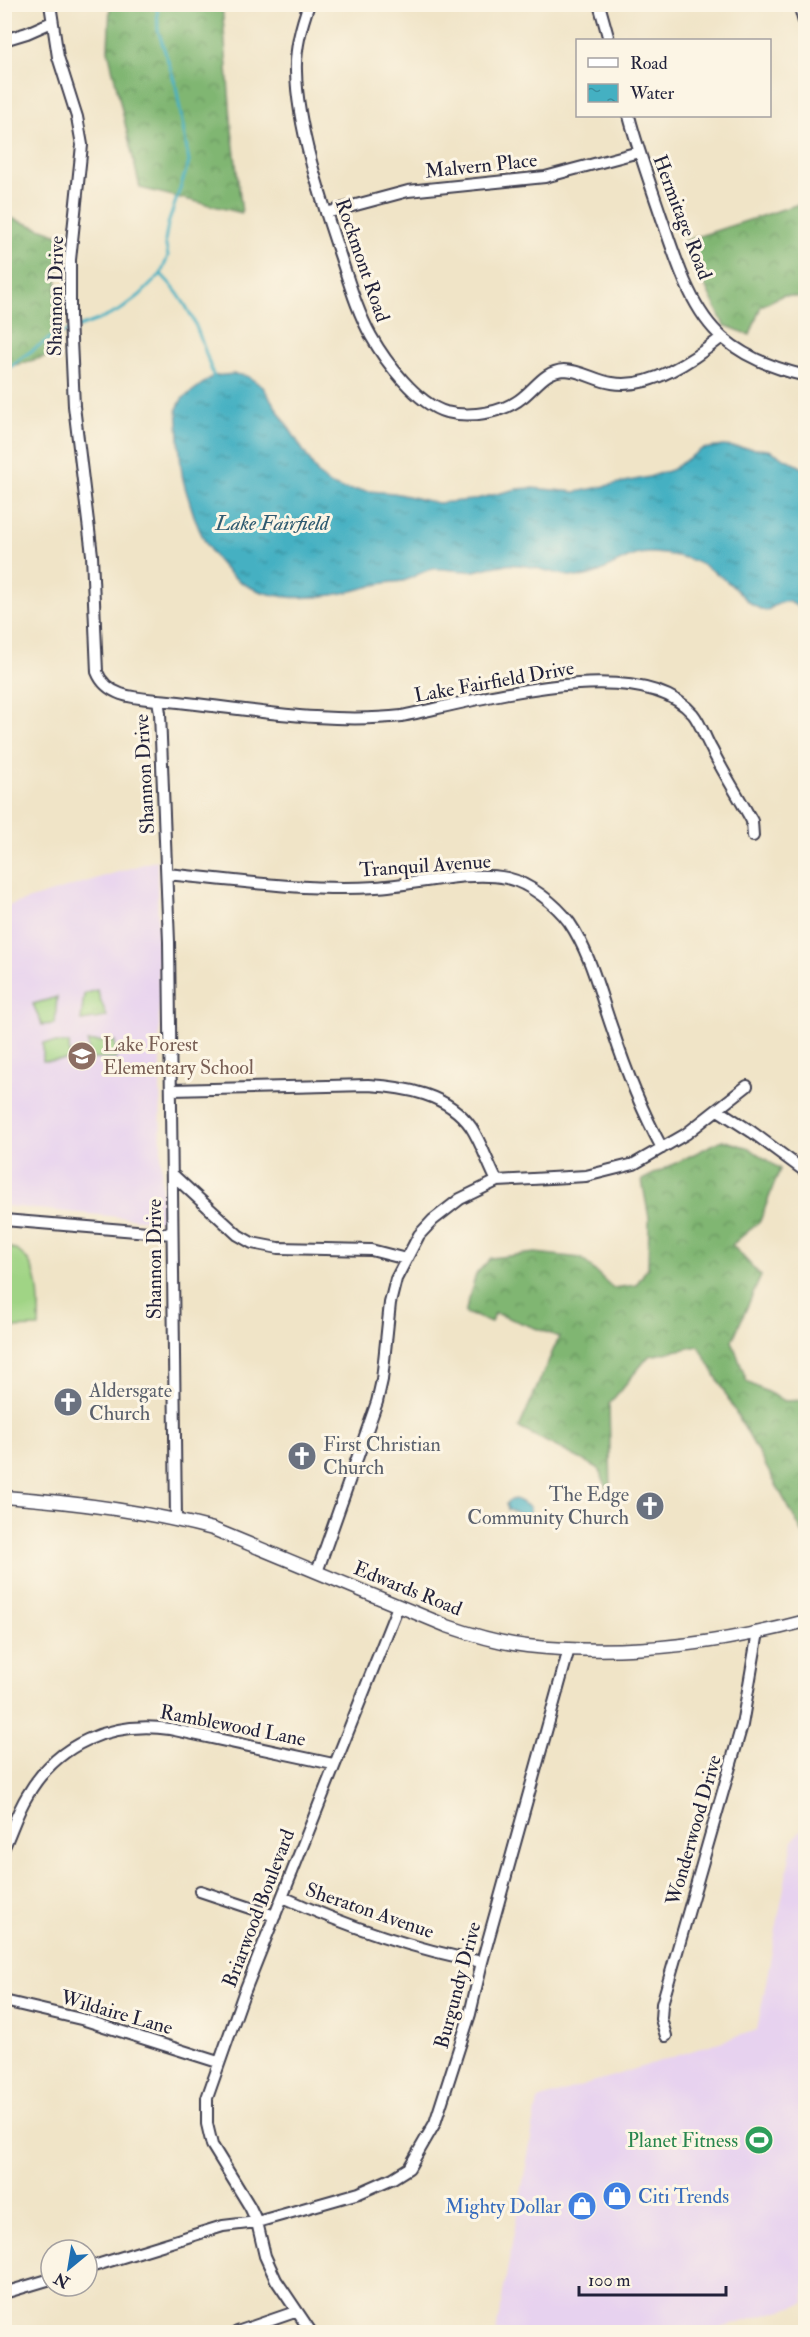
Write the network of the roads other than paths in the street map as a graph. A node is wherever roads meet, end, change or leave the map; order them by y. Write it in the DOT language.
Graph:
graph roads {
  1 [pos="50,4"];
  2 [pos="309,4"];
  3 [pos="451,4"];
  4 [pos="492,4"];
  5 [pos="599,4"];
  6 [pos="799,4"];
  7 [pos="52,22"];
  8 [pos="805,29"];
  9 [pos="609,39"];
  10 [pos="4,40"];
  11 [pos="629,117"];
  12 [pos="639,152"];
  13 [pos="326,213"];
  14 [pos="722,337"];
  15 [pos="806,376"];
  16 [pos="158,700"];
  17 [pos="753,836"];
  18 [pos="168,874"];
  19 [pos="747,1086"];
  20 [pos="172,1090"];
  21 [pos="718,1110"];
  22 [pos="662,1148"];
  23 [pos="806,1172"];
  24 [pos="172,1174"];
  25 [pos="497,1181"];
  26 [pos="4,1220"];
  27 [pos="172,1234"];
  28 [pos="406,1259"];
  29 [pos="4,1497"];
  30 [pos="176,1519"];
  31 [pos="316,1572"];
  32 [pos="398,1606"];
  33 [pos="806,1622"];
  34 [pos="758,1632"];
  35 [pos="568,1649"];
  36 [pos="333,1764"];
  37 [pos="4,1847"];
  38 [pos="200,1891"];
  39 [pos="283,1897"];
  40 [pos="275,1916"];
  41 [pos="482,1962"];
  42 [pos="4,2001"];
  43 [pos="666,2036"];
  44 [pos="218,2062"];
  45 [pos="257,2223"];
  46 [pos="99,2264"];
  47 [pos="39,2283"];
  48 [pos="4,2293"];
  49 [pos="295,2312"];
  50 [pos="237,2332"];
  51 [pos="311,2332"];
  1 -- 7 [label="street, Shannon Drive"];
  2 -- 13 [label="street, Rockmont Road"];
  3 -- 4 [label="street"];
  5 -- 9 [label="street"];
  6 -- 8 [label="street"];
  7 -- 10 [label="street"];
  7 -- 16 [label="street, Shannon Drive"];
  11 -- 12 [label="street, Hermitage Road"];
  12 -- 13 [label="street, Malvern Place"];
  12 -- 14 [label="street, Hermitage Road"];
  13 -- 14 [label="street, Rockmont Road"];
  14 -- 15 [label="street, Hermitage Road"];
  16 -- 17 [label="street, Lake Fairfield Drive"];
  16 -- 18 [label="street, Shannon Drive"];
  18 -- 20 [label="street, Shannon Drive"];
  18 -- 22 [label="street, Tranquil Avenue"];
  19 -- 21 [label="street"];
  20 -- 24 [label="street, Shannon Drive"];
  20 -- 25 [label="street"];
  21 -- 22 [label="street"];
  21 -- 23 [label="street"];
  22 -- 25 [label="street"];
  24 -- 27 [label="street, Shannon Drive"];
  24 -- 28 [label="street"];
  25 -- 28 [label="street"];
  26 -- 27 [label="street"];
  27 -- 30 [label="street, Shannon Drive"];
  28 -- 31 [label="street"];
  29 -- 30 [label="street, Edwards Road"];
  30 -- 31 [label="street, Edwards Road"];
  31 -- 32 [label="street, Edwards Road"];
  32 -- 35 [label="street, Edwards Road"];
  32 -- 36 [label="street, Briarwood Boulevard"];
  33 -- 34 [label="street, Edwards Road"];
  34 -- 35 [label="street, Edwards Road"];
  34 -- 43 [label="street, Wonderwood Drive"];
  35 -- 41 [label="street, Burgundy Drive"];
  36 -- 37 [label="street, Ramblewood Lane"];
  36 -- 39 [label="street, Briarwood Boulevard"];
  38 -- 40 [label="street"];
  39 -- 40 [label="street, Briarwood Boulevard"];
  39 -- 41 [label="street, Sheraton Avenue"];
  40 -- 44 [label="street, Briarwood Boulevard"];
  41 -- 45 [label="street, Burgundy Drive"];
  42 -- 44 [label="street, Wildaire Lane"];
  44 -- 45 [label="street, Briarwood Boulevard"];
  45 -- 46 [label="street, Burgundy Drive"];
  45 -- 49 [label="street, Briarwood Boulevard"];
  47 -- 48 [label="street"];
  49 -- 50 [label="street"];
  49 -- 51 [label="street, Briarwood Boulevard"];
}
